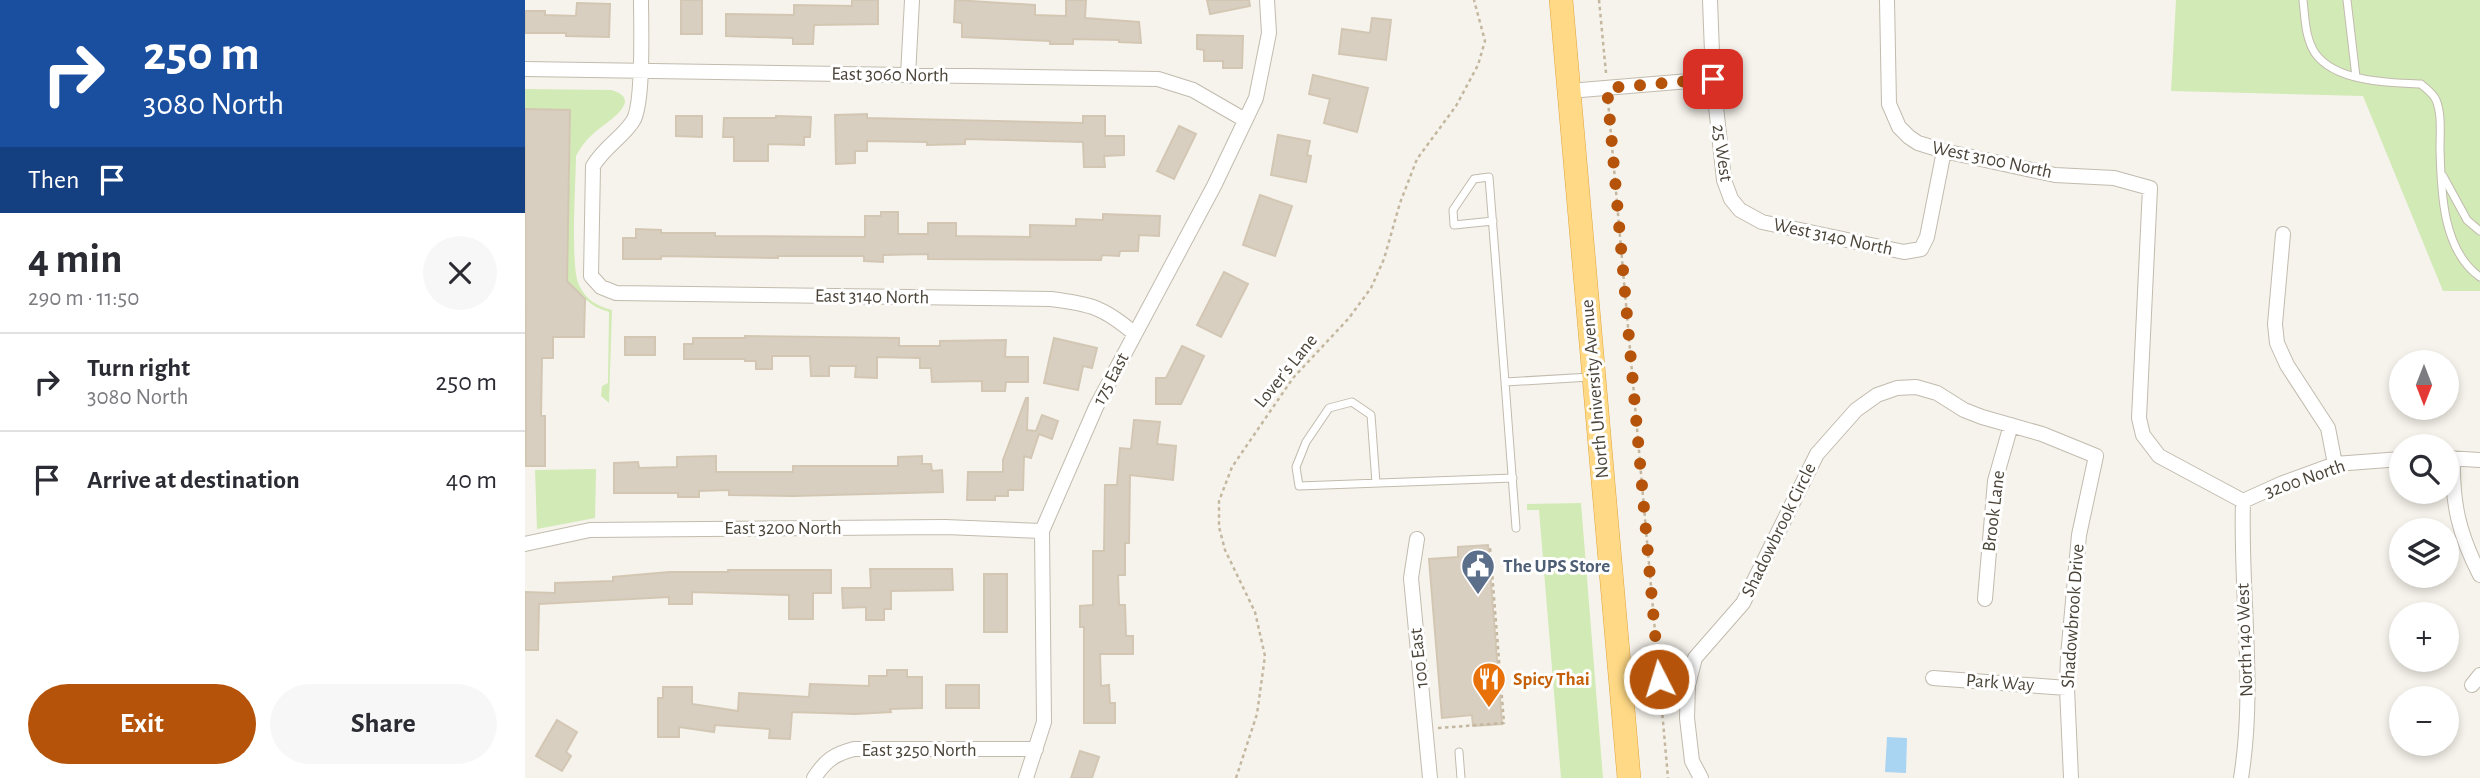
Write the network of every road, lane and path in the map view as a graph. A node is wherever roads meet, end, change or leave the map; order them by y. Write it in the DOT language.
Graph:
graph roads {
  1 [pos="641,0"];
  2 [pos="912,0"];
  3 [pos="1267,0"];
  4 [pos="1474,0"];
  5 [pos="1561,0"];
  6 [pos="1599,0"];
  7 [pos="1710,0"];
  8 [pos="1887,0"];
  9 [pos="2303,0"];
  10 [pos="2347,0"];
  11 [pos="525,69"];
  12 [pos="640,70"];
  13 [pos="908,76"];
  14 [pos="2356,77"];
  15 [pos="1713,79"];
  16 [pos="1607,88"];
  17 [pos="1569,91"];
  18 [pos="1245,120"];
  19 [pos="1944,151"];
  20 [pos="2441,172"];
  21 [pos="1747,216"];
  22 [pos="1493,221"];
  23 [pos="2480,231"];
  24 [pos="2283,234"];
  25 [pos="2480,277"];
  26 [pos="1135,334"];
  27 [pos="1594,377"];
  28 [pos="1505,382"];
  29 [pos="2140,398"];
  30 [pos="2011,425"];
  31 [pos="2096,456"];
  32 [pos="2459,459"];
  33 [pos="2389,460"];
  34 [pos="2480,460"];
  35 [pos="2335,464"];
  36 [pos="1513,478"];
  37 [pos="1376,483"];
  38 [pos="2243,501"];
  39 [pos="2454,504"];
  40 [pos="1516,528"];
  41 [pos="1042,531"];
  42 [pos="1417,539"];
  43 [pos="525,544"];
  44 [pos="1490,547"];
  45 [pos="2480,575"];
  46 [pos="1985,599"];
  47 [pos="1933,678"];
  48 [pos="2067,688"];
  49 [pos="1435,728"];
  50 [pos="1035,749"];
  51 [pos="1459,752"];
  52 [pos="814,778"];
  53 [pos="1026,778"];
  54 [pos="1237,778"];
  55 [pos="1430,778"];
  56 [pos="1461,778"];
  57 [pos="1629,778"];
  58 [pos="1668,778"];
  59 [pos="1701,778"];
  60 [pos="2071,778"];
  61 [pos="2241,778"];
  1 -- 12 [label="street"];
  2 -- 13 [label="street"];
  3 -- 18 [label="street, 175 East"];
  4 -- 54 [label="path, Lover's Lane"];
  5 -- 17 [label="highway, North University Avenue"];
  6 -- 16 [label="path"];
  7 -- 15 [label="street, 25 West"];
  8 -- 19 [label="street, West 3100 North"];
  9 -- 14 [label="lane"];
  10 -- 14 [label="lane"];
  11 -- 12 [label="street, East 3060 North"];
  12 -- 13 [label="street, East 3060 North"];
  12 -- 26 [label="street, East 3140 North"];
  13 -- 18 [label="street, East 3060 North"];
  14 -- 20 [label="lane"];
  15 -- 16 [label="street"];
  15 -- 21 [label="street, 25 West"];
  16 -- 17 [label="street"];
  16 -- 58 [label="path"];
  17 -- 27 [label="highway, North University Avenue"];
  18 -- 26 [label="street, 175 East"];
  19 -- 21 [label="street, West 3140 North"];
  19 -- 29 [label="street, West 3100 North"];
  20 -- 23 [label="lane"];
  20 -- 25 [label="lane"];
  22 -- 22 [label="lane"];
  22 -- 28 [label="lane"];
  24 -- 35 [label="street"];
  26 -- 41 [label="street, 175 East"];
  27 -- 28 [label="lane"];
  27 -- 57 [label="highway, North University Avenue"];
  28 -- 36 [label="lane"];
  29 -- 38 [label="street, 3200 North"];
  30 -- 31 [label="street, Shadowbrook Circle"];
  30 -- 46 [label="street, Brook Lane"];
  30 -- 59 [label="street, Shadowbrook Circle"];
  31 -- 48 [label="street, Shadowbrook Drive"];
  32 -- 34 [label="street"];
  33 -- 35 [label="street, 3200 North"];
  35 -- 38 [label="street, 3200 North"];
  36 -- 37 [label="lane"];
  36 -- 40 [label="lane"];
  37 -- 37 [label="lane"];
  38 -- 61 [label="street, North 140 West"];
  39 -- 45 [label="street"];
  41 -- 43 [label="street, East 3200 North"];
  41 -- 50 [label="street, 175 East"];
  42 -- 55 [label="street, 100 East"];
  44 -- 49 [label="path"];
  47 -- 48 [label="street, Park Way"];
  48 -- 60 [label="street, Shadowbrook Drive"];
  50 -- 52 [label="street, East 3250 North"];
  50 -- 53 [label="street, 175 East"];
  51 -- 56 [label="lane"];
}
